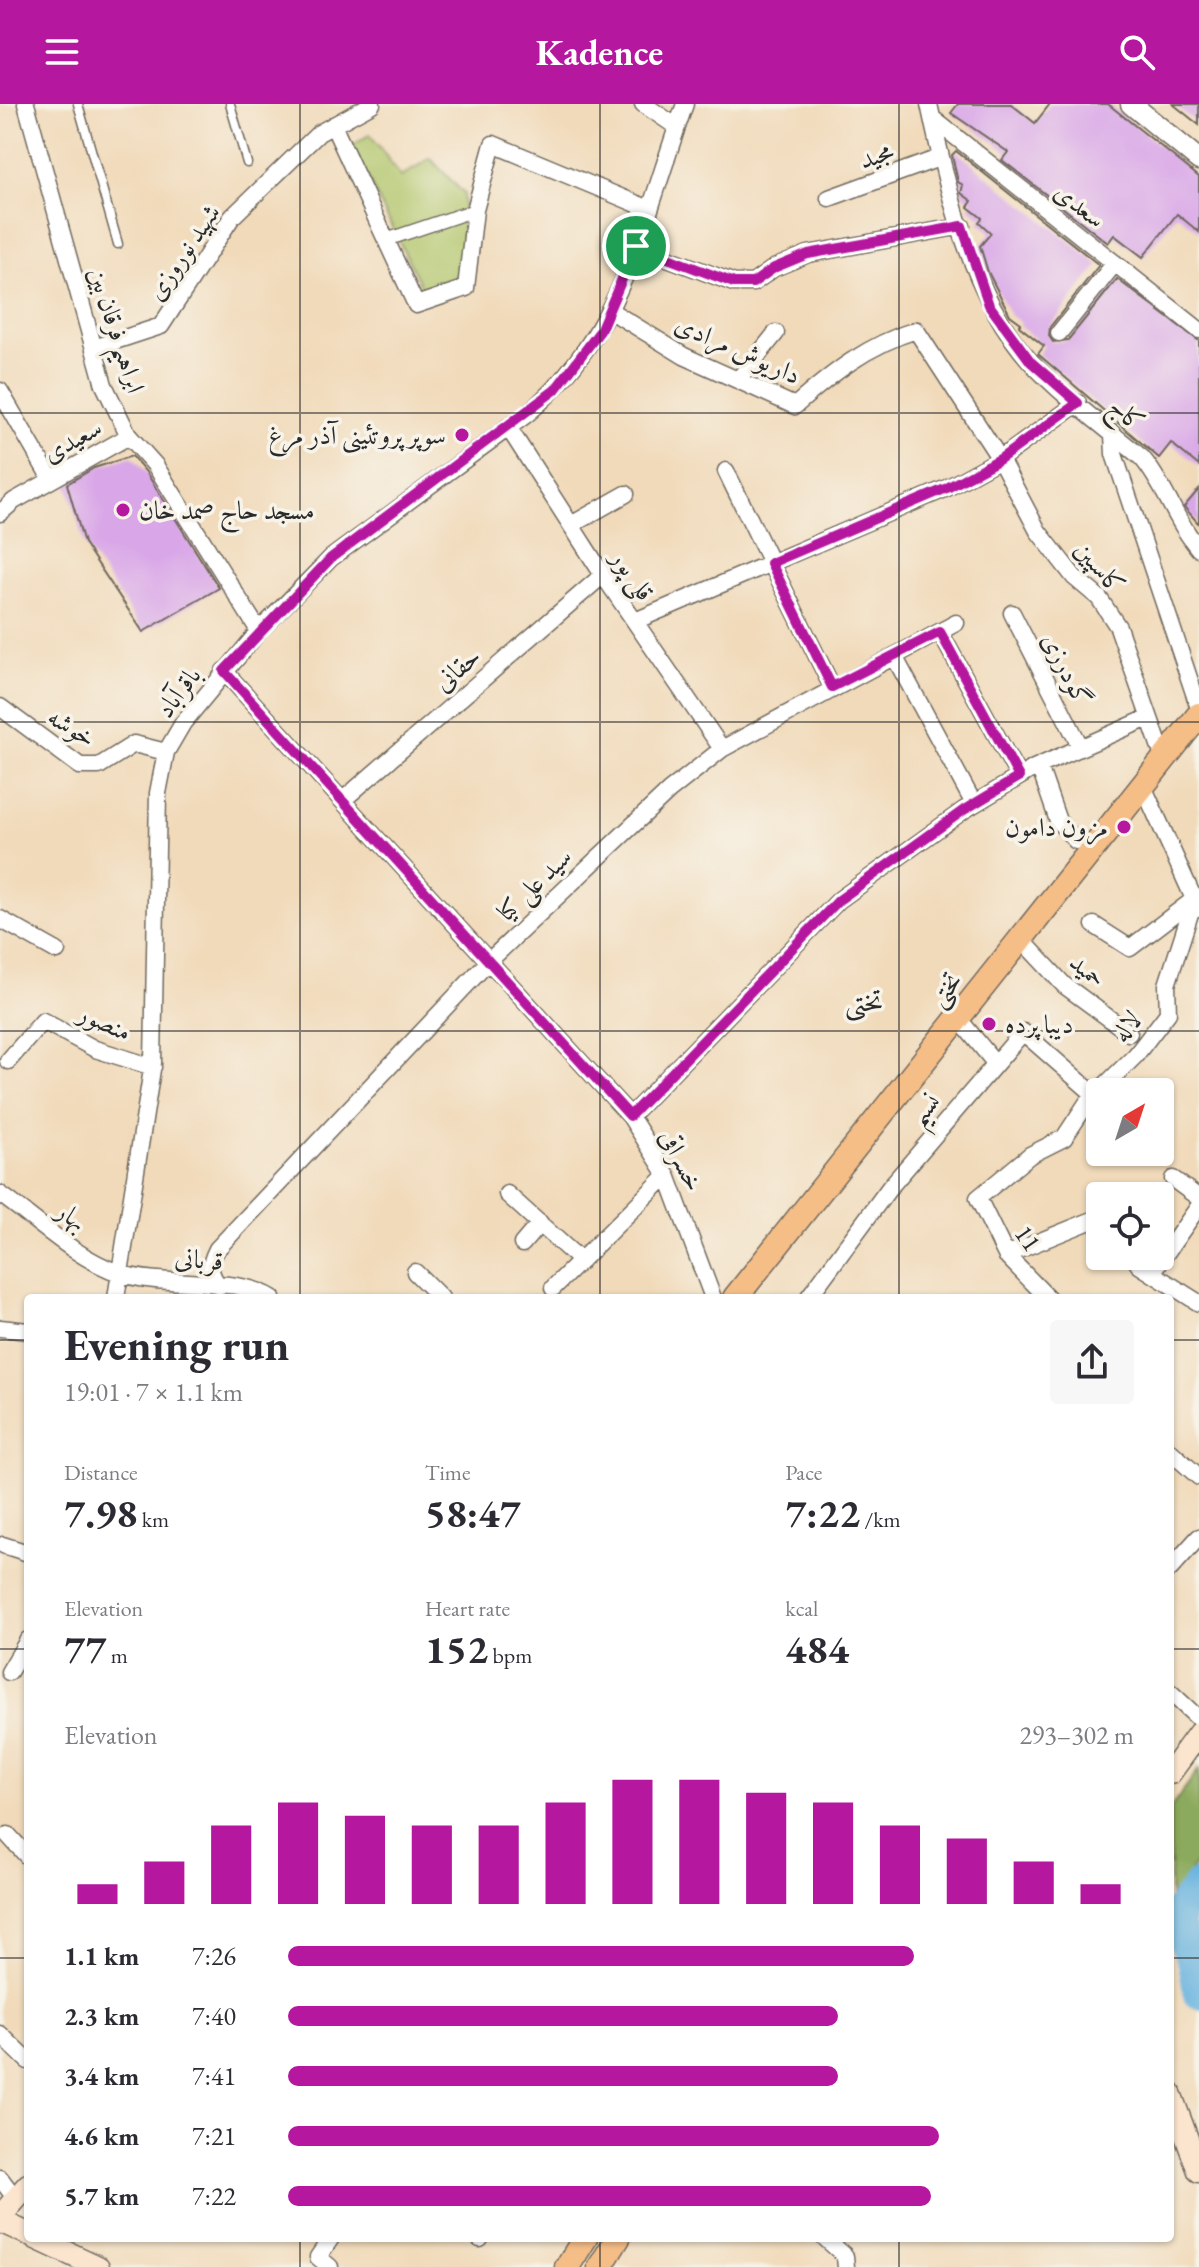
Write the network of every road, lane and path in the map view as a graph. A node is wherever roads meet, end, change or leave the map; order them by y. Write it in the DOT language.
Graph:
graph roads {
  1 [pos="26,104"];
  2 [pos="78,104"];
  3 [pos="230,104"];
  4 [pos="372,104"];
  5 [pos="643,104"];
  6 [pos="685,104"];
  7 [pos="945,104"];
  8 [pos="1131,104"];
  9 [pos="930,111"];
  10 [pos="333,125"];
  11 [pos="677,127"];
  12 [pos="939,158"];
  13 [pos="1199,160"];
  14 [pos="247,163"];
  15 [pos="829,198"];
  16 [pos="649,209"];
  17 [pos="475,210"];
  18 [pos="962,226"];
  19 [pos="386,240"];
  20 [pos="118,244"];
  21 [pos="636,246"];
  22 [pos="1115,263"];
  23 [pos="611,311"];
  24 [pos="1199,330"];
  25 [pos="776,333"];
  26 [pos="1059,333"];
  27 [pos="94,348"];
  28 [pos="738,380"];
  29 [pos="0,391"];
  30 [pos="1078,403"];
  31 [pos="508,427"];
  32 [pos="1113,434"];
  33 [pos="129,436"];
  34 [pos="1000,459"];
  35 [pos="726,471"];
  36 [pos="51,479"];
  37 [pos="626,494"];
  38 [pos="0,513"];
  39 [pos="571,525"];
  40 [pos="1199,549"];
  41 [pos="771,563"];
  42 [pos="603,575"];
  43 [pos="1012,613"];
  44 [pos="635,621"];
  45 [pos="956,623"];
  46 [pos="259,631"];
  47 [pos="940,632"];
  48 [pos="894,656"];
  49 [pos="224,671"];
  50 [pos="832,687"];
  51 [pos="0,707"];
  52 [pos="1199,708"];
  53 [pos="1199,715"];
  54 [pos="1148,718"];
  55 [pos="1080,746"];
  56 [pos="722,749"];
  57 [pos="166,752"];
  58 [pos="1164,759"];
  59 [pos="1039,766"];
  60 [pos="1019,777"];
  61 [pos="1143,786"];
  62 [pos="343,800"];
  63 [pos="974,804"];
  64 [pos="1076,841"];
  65 [pos="1198,903"];
  66 [pos="0,919"];
  67 [pos="1094,925"];
  68 [pos="1021,939"];
  69 [pos="57,951"];
  70 [pos="489,961"];
  71 [pos="958,1018"];
  72 [pos="1129,1033"];
  73 [pos="8,1061"];
  74 [pos="995,1063"];
  75 [pos="153,1067"];
  76 [pos="1112,1078"];
  77 [pos="1086,1087"];
  78 [pos="1086,1107"];
  79 [pos="630,1116"];
  80 [pos="667,1175"];
  81 [pos="1173,1179"];
  82 [pos="0,1194"];
  83 [pos="507,1194"];
  84 [pos="978,1198"];
  85 [pos="1199,1198"];
  86 [pos="1199,1206"];
  87 [pos="540,1223"];
  88 [pos="1086,1223"];
  89 [pos="522,1244"];
  90 [pos="1006,1255"];
  91 [pos="581,1261"];
  92 [pos="1149,1270"];
  93 [pos="415,1272"];
  94 [pos="119,1273"];
  95 [pos="1152,1273"];
  96 [pos="219,1286"];
  97 [pos="553,1288"];
  98 [pos="116,1294"];
  99 [pos="264,1294"];
  100 [pos="437,1294"];
  101 [pos="712,1294"];
  102 [pos="747,1294"];
  103 [pos="811,1294"];
  104 [pos="1044,1294"];
  105 [pos="1199,1303"];
  106 [pos="0,1328"];
  107 [pos="24,1331"];
  108 [pos="1174,1455"];
  109 [pos="1199,1477"];
  110 [pos="1199,1537"];
  111 [pos="3,1545"];
  112 [pos="24,1552"];
  113 [pos="1174,1565"];
  114 [pos="24,1647"];
  115 [pos="9,1672"];
  116 [pos="1174,1696"];
  117 [pos="1199,1719"];
  118 [pos="1199,1733"];
  119 [pos="1174,1767"];
  120 [pos="8,1835"];
  121 [pos="24,1853"];
  122 [pos="0,2034"];
  123 [pos="24,2057"];
  124 [pos="1174,2104"];
  125 [pos="1199,2171"];
  126 [pos="0,2178"];
  127 [pos="22,2192"];
  128 [pos="0,2219"];
  129 [pos="24,2232"];
  130 [pos="45,2242"];
  131 [pos="328,2242"];
  132 [pos="583,2242"];
  133 [pos="616,2242"];
  134 [pos="829,2242"];
  135 [pos="98,2267"];
  136 [pos="330,2267"];
  137 [pos="567,2267"];
  138 [pos="600,2267"];
  139 [pos="846,2267"];
  1 -- 27 [label="street, ابراهیم فرقان بین"];
  2 -- 20 [label="lane"];
  3 -- 14 [label="lane"];
  4 -- 10 [label="street, شهید نوروزی"];
  5 -- 11 [label="street"];
  6 -- 11 [label="street, باقرآباد"];
  7 -- 9 [label="street"];
  8 -- 13 [label="street"];
  9 -- 12 [label="street, کاج"];
  9 -- 22 [label="street, سعدی"];
  10 -- 19 [label="street"];
  10 -- 27 [label="street, شهید نوروزی"];
  11 -- 16 [label="street, باقرآباد"];
  12 -- 15 [label="street, مجید"];
  12 -- 18 [label="street, کاج"];
  16 -- 17 [label="street"];
  16 -- 21 [label="street, باقرآباد"];
  17 -- 19 [label="street"];
  17 -- 19 [label="street"];
  18 -- 21 [label="street"];
  18 -- 30 [label="street, کاج"];
  21 -- 23 [label="street, باقرآباد"];
  22 -- 24 [label="street, سعدی"];
  22 -- 26 [label="street"];
  23 -- 28 [label="street, داریوش مرادی"];
  23 -- 31 [label="street, باقرآباد"];
  25 -- 28 [label="street"];
  27 -- 33 [label="street, ابراهیم فرقان بین"];
  28 -- 34 [label="street, داریوش مرادی"];
  29 -- 36 [label="street"];
  30 -- 32 [label="street, کاج"];
  30 -- 34 [label="street"];
  31 -- 39 [label="street, قلی پور"];
  31 -- 46 [label="street, باقرآباد"];
  32 -- 40 [label="street, کاج"];
  32 -- 52 [label="street"];
  33 -- 36 [label="street, سعیدی"];
  33 -- 46 [label="street, ابراهیم فرقان بین"];
  34 -- 41 [label="street"];
  34 -- 54 [label="street, کاسپین"];
  35 -- 41 [label="street"];
  36 -- 38 [label="street, سعیدی"];
  37 -- 39 [label="street"];
  39 -- 42 [label="street, قلی پور"];
  41 -- 44 [label="street"];
  41 -- 50 [label="street"];
  42 -- 44 [label="street, قلی پور"];
  42 -- 62 [label="street, حقانی"];
  43 -- 55 [label="street, گودرزی"];
  44 -- 56 [label="street, قلی پور"];
  45 -- 47 [label="street, سید علی کیا"];
  46 -- 49 [label="street, باقرآباد"];
  47 -- 48 [label="street, سید علی کیا"];
  47 -- 60 [label="street"];
  48 -- 50 [label="street, سید علی کیا"];
  48 -- 63 [label="street"];
  49 -- 57 [label="street, باقرآباد"];
  49 -- 62 [label="street, خسراقی"];
  50 -- 56 [label="street, سید علی کیا"];
  51 -- 57 [label="street, خوشه"];
  53 -- 58 [label="main road, تختی"];
  54 -- 55 [label="street"];
  54 -- 58 [label="street, کاسپین"];
  55 -- 59 [label="street"];
  56 -- 70 [label="street, سید علی کیا"];
  57 -- 75 [label="street, باقرآباد"];
  58 -- 61 [label="main road, تختی"];
  59 -- 60 [label="street"];
  59 -- 64 [label="street"];
  60 -- 63 [label="street"];
  61 -- 65 [label="street"];
  61 -- 68 [label="main road, تختی"];
  62 -- 70 [label="street, خسراقی"];
  63 -- 79 [label="street"];
  65 -- 67 [label="street"];
  65 -- 76 [label="street, لاله"];
  66 -- 69 [label="street"];
  68 -- 71 [label="main road, تختی"];
  68 -- 72 [label="street, حمید"];
  70 -- 79 [label="street, خسراقی"];
  70 -- 96 [label="street, سید علی کیا"];
  71 -- 74 [label="street"];
  71 -- 102 [label="main road, تختی"];
  73 -- 75 [label="street, منصور"];
  74 -- 77 [label="street, نسیم"];
  74 -- 103 [label="street, نسیم"];
  75 -- 94 [label="street, باقرآباد"];
  78 -- 84 [label="street, لاله"];
  79 -- 80 [label="street, خسراقی"];
  80 -- 91 [label="street"];
  80 -- 101 [label="street, خسراقی"];
  81 -- 85 [label="street"];
  82 -- 94 [label="street, بهار"];
  83 -- 87 [label="street"];
  84 -- 90 [label="street, 11"];
  86 -- 95 [label="street"];
  87 -- 89 [label="street"];
  87 -- 91 [label="street"];
  88 -- 90 [label="street"];
  90 -- 104 [label="street, 11"];
  91 -- 97 [label="street"];
  92 -- 95 [label="street"];
  93 -- 100 [label="street"];
  94 -- 96 [label="street, قربانی"];
  94 -- 98 [label="street, باقرآباد"];
  95 -- 105 [label="street"];
  96 -- 99 [label="street, قربانی"];
  106 -- 107 [label="street"];
  108 -- 109 [label="street"];
  110 -- 113 [label="street"];
  111 -- 112 [label="street"];
  114 -- 115 [label="street"];
  116 -- 117 [label="street"];
  118 -- 119 [label="main road"];
  120 -- 121 [label="street"];
  122 -- 123 [label="street"];
  124 -- 125 [label="main road"];
  126 -- 127 [label="street"];
  127 -- 128 [label="main road"];
  128 -- 129 [label="main road"];
  130 -- 135 [label="main road"];
  131 -- 136 [label="street"];
  132 -- 137 [label="main road"];
  133 -- 138 [label="main road"];
  134 -- 139 [label="street"];
}
